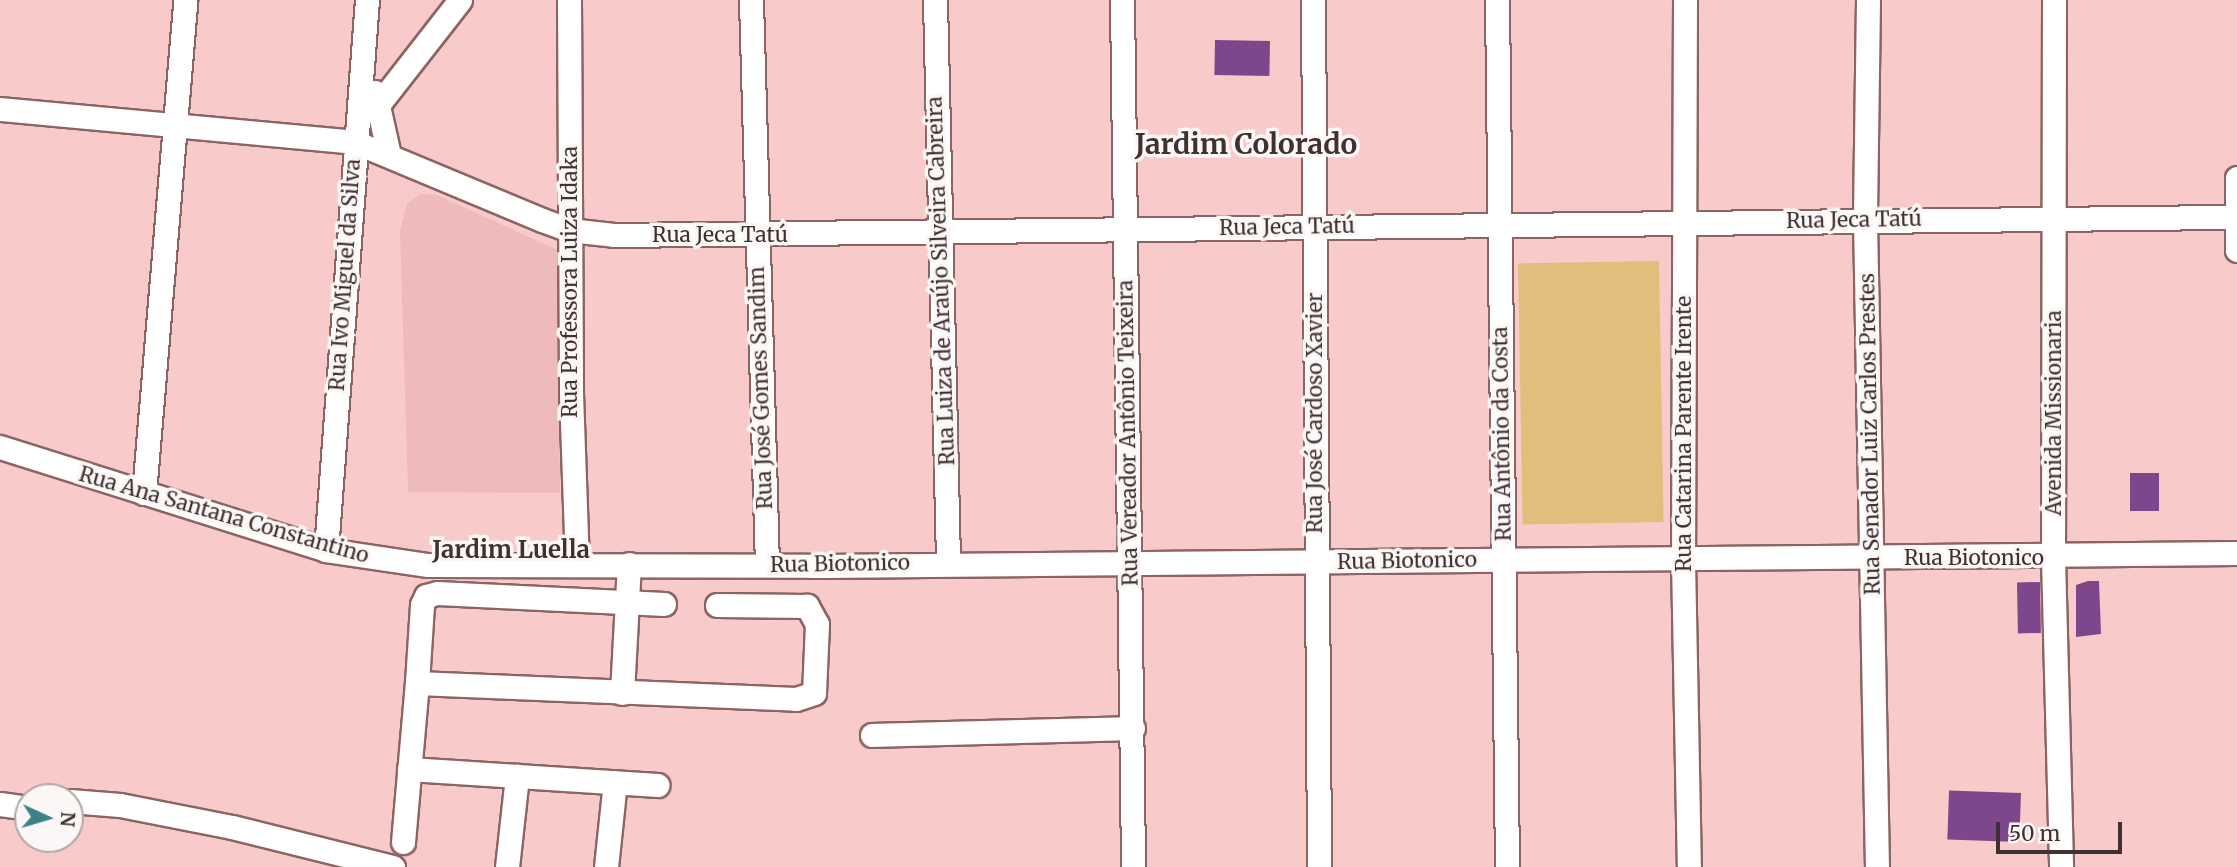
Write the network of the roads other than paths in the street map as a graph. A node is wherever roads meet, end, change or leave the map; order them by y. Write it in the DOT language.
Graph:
graph roads {
  1 [pos="185,0"];
  2 [pos="367,0"];
  3 [pos="460,0"];
  4 [pos="569,0"];
  5 [pos="751,0"];
  6 [pos="935,0"];
  7 [pos="1122,0"];
  8 [pos="1313,0"];
  9 [pos="1497,0"];
  10 [pos="1685,0"];
  11 [pos="1868,0"];
  12 [pos="2054,0"];
  13 [pos="362,52"];
  14 [pos="379,105"];
  15 [pos="0,109"];
  16 [pos="175,124"];
  17 [pos="355,142"];
  18 [pos="389,155"];
  19 [pos="2237,178"];
  20 [pos="2237,217"];
  21 [pos="2054,218"];
  22 [pos="1865,220"];
  23 [pos="1685,223"];
  24 [pos="1499,225"];
  25 [pos="1313,226"];
  26 [pos="569,230"];
  27 [pos="937,231"];
  28 [pos="1123,232"];
  29 [pos="757,236"];
  30 [pos="2237,250"];
  31 [pos="0,447"];
  32 [pos="144,493"];
  33 [pos="326,550"];
  34 [pos="2237,553"];
  35 [pos="1872,558"];
  36 [pos="2053,558"];
  37 [pos="1504,560"];
  38 [pos="1683,560"];
  39 [pos="1132,561"];
  40 [pos="948,562"];
  41 [pos="1316,562"];
  42 [pos="577,564"];
  43 [pos="628,565"];
  44 [pos="767,565"];
  45 [pos="628,602"];
  46 [pos="664,604"];
  47 [pos="717,605"];
  48 [pos="417,683"];
  49 [pos="622,693"];
  50 [pos="1133,728"];
  51 [pos="872,735"];
  52 [pos="409,769"];
  53 [pos="517,776"];
  54 [pos="615,782"];
  55 [pos="657,785"];
  56 [pos="84,802"];
  57 [pos="402,842"];
  58 [pos="393,867"];
  59 [pos="507,867"];
  60 [pos="606,867"];
  61 [pos="1133,867"];
  62 [pos="1319,867"];
  63 [pos="1507,867"];
  64 [pos="1689,867"];
  65 [pos="1877,867"];
  66 [pos="2060,867"];
  1 -- 16 [label="street"];
  2 -- 13 [label="street, Rua Ivo Miguel da Silva"];
  3 -- 14 [label="street"];
  4 -- 26 [label="street, Rua Professora Luiza Idaka"];
  5 -- 29 [label="street, Rua José Gomes Sandim"];
  6 -- 27 [label="street, Rua Luiza de Araújo Silveira Cabreira"];
  7 -- 28 [label="street, Rua Vereador Antônio Teixeira"];
  8 -- 25 [label="street, Rua José Cardoso Xavier"];
  9 -- 24 [label="street, Rua Antônio da Costa"];
  10 -- 23 [label="street, Rua Catarina Parente Irente"];
  11 -- 22 [label="street, Rua Senador Luiz Carlos Prestes"];
  12 -- 21 [label="street, Avenida Missionaria"];
  13 -- 14 [label="street"];
  13 -- 17 [label="street, Rua Ivo Miguel da Silva"];
  14 -- 18 [label="street"];
  15 -- 16 [label="street, Rua Jeca Tatú"];
  16 -- 17 [label="street, Rua Jeca Tatú"];
  16 -- 32 [label="street"];
  17 -- 18 [label="street, Rua Jeca Tatú"];
  17 -- 33 [label="street, Rua Ivo Miguel da Silva"];
  18 -- 26 [label="street, Rua Jeca Tatú"];
  19 -- 20 [label="street"];
  20 -- 21 [label="street, Rua Jeca Tatú"];
  20 -- 30 [label="street"];
  21 -- 22 [label="street, Rua Jeca Tatú"];
  21 -- 36 [label="street, Avenida Missionaria"];
  22 -- 23 [label="street, Rua Jeca Tatú"];
  22 -- 35 [label="street, Rua Senador Luiz Carlos Prestes"];
  23 -- 24 [label="street, Rua Jeca Tatú"];
  23 -- 38 [label="street, Rua Catarina Parente Irente"];
  24 -- 25 [label="street, Rua Jeca Tatú"];
  24 -- 37 [label="street, Rua Antônio da Costa"];
  25 -- 28 [label="street, Rua Jeca Tatú"];
  25 -- 41 [label="street, Rua José Cardoso Xavier"];
  26 -- 29 [label="street, Rua Jeca Tatú"];
  26 -- 42 [label="street, Rua Professora Luiza Idaka"];
  27 -- 28 [label="street, Rua Jeca Tatú"];
  27 -- 29 [label="street, Rua Jeca Tatú"];
  27 -- 40 [label="street, Rua Luiza de Araújo Silveira Cabreira"];
  28 -- 39 [label="street, Rua Vereador Antônio Teixeira"];
  29 -- 44 [label="street, Rua José Gomes Sandim"];
  31 -- 32 [label="street, Rua Ana Santana Constantino"];
  32 -- 33 [label="street, Rua Ana Santana Constantino"];
  33 -- 42 [label="street, Rua Ana Santana Constantino"];
  34 -- 36 [label="street, Rua Biotonico"];
  35 -- 36 [label="street, Rua Biotonico"];
  35 -- 38 [label="street, Rua Biotonico"];
  35 -- 65 [label="street, Rua Senador Luiz Carlos Prestes"];
  36 -- 66 [label="street, Avenida Missionaria"];
  37 -- 38 [label="street, Rua Biotonico"];
  37 -- 41 [label="street, Rua Biotonico"];
  37 -- 63 [label="street, Rua Antônio da Costa"];
  38 -- 64 [label="street, Rua Catarina Parente Irente"];
  39 -- 40 [label="street, Rua Biotonico"];
  39 -- 41 [label="street, Rua Biotonico"];
  39 -- 50 [label="street, Rua Vereador Antônio Teixeira"];
  40 -- 44 [label="street, Rua Biotonico"];
  41 -- 62 [label="street, Rua José Cardoso Xavier"];
  42 -- 43 [label="street, Rua Biotonico"];
  43 -- 44 [label="street, Rua Biotonico"];
  43 -- 45 [label="street"];
  45 -- 46 [label="street"];
  45 -- 48 [label="street"];
  45 -- 49 [label="street"];
  47 -- 49 [label="street"];
  48 -- 49 [label="street"];
  48 -- 52 [label="street"];
  50 -- 51 [label="street"];
  50 -- 61 [label="street, Rua Vereador Antônio Teixeira"];
  52 -- 53 [label="street"];
  52 -- 57 [label="street"];
  53 -- 54 [label="street"];
  53 -- 59 [label="street"];
  54 -- 55 [label="street"];
  54 -- 60 [label="street"];
  56 -- 58 [label="street"];
}
